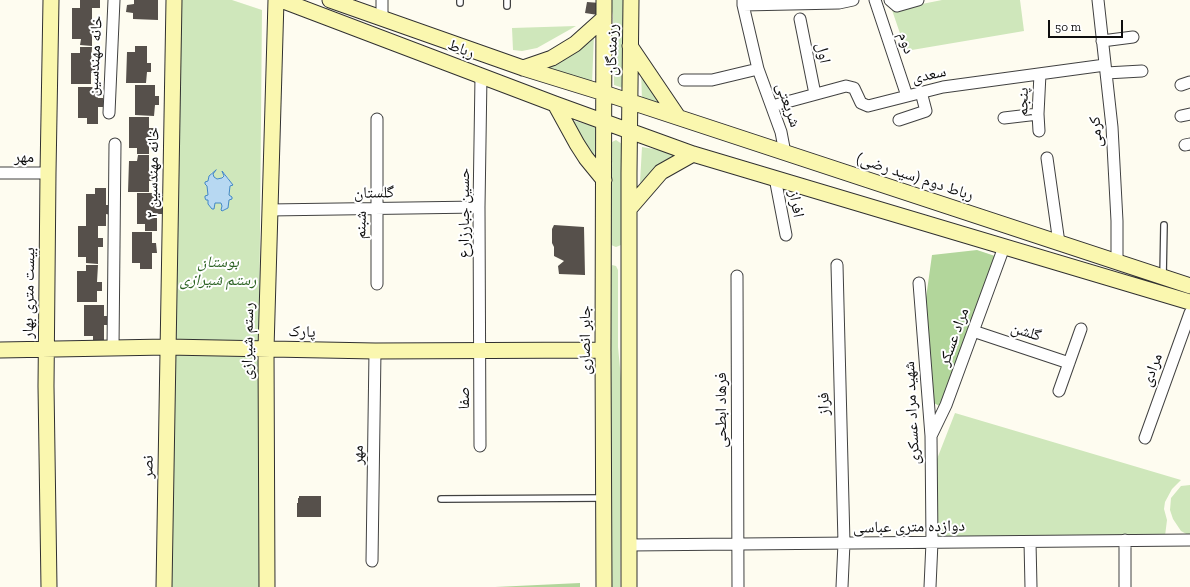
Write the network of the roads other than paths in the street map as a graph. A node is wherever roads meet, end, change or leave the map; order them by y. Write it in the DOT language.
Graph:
graph roads {
  1 [pos="51,0"];
  2 [pos="114,0"];
  3 [pos="174,0"];
  4 [pos="276,0"];
  5 [pos="281,0"];
  6 [pos="330,0"];
  7 [pos="382,0"];
  8 [pos="604,0"];
  9 [pos="631,0"];
  10 [pos="853,0"];
  11 [pos="876,0"];
  12 [pos="890,0"];
  13 [pos="918,0"];
  14 [pos="1098,0"];
  15 [pos="743,2"];
  16 [pos="604,18"];
  17 [pos="382,19"];
  18 [pos="800,19"];
  19 [pos="1133,37"];
  20 [pos="1102,41"];
  21 [pos="630,46"];
  22 [pos="523,68"];
  23 [pos="758,69"];
  24 [pos="1106,69"];
  25 [pos="1142,71"];
  26 [pos="1040,74"];
  27 [pos="481,76"];
  28 [pos="684,80"];
  29 [pos="921,92"];
  30 [pos="604,93"];
  31 [pos="815,94"];
  32 [pos="907,96"];
  33 [pos="630,101"];
  34 [pos="555,104"];
  35 [pos="772,106"];
  36 [pos="109,113"];
  37 [pos="1038,114"];
  38 [pos="678,117"];
  39 [pos="1004,118"];
  40 [pos="377,119"];
  41 [pos="899,120"];
  42 [pos="604,121"];
  43 [pos="629,131"];
  44 [pos="1039,131"];
  45 [pos="115,144"];
  46 [pos="785,152"];
  47 [pos="693,154"];
  48 [pos="1047,158"];
  49 [pos="0,173"];
  50 [pos="48,173"];
  51 [pos="774,178"];
  52 [pos="604,180"];
  53 [pos="878,183"];
  54 [pos="479,207"];
  55 [pos="871,207"];
  56 [pos="378,208"];
  57 [pos="629,209"];
  58 [pos="269,210"];
  59 [pos="1164,225"];
  60 [pos="786,235"];
  61 [pos="1058,243"];
  62 [pos="1004,246"];
  63 [pos="629,258"];
  64 [pos="604,259"];
  65 [pos="1117,262"];
  66 [pos="837,265"];
  67 [pos="737,276"];
  68 [pos="1163,277"];
  69 [pos="919,282"];
  70 [pos="377,284"];
  71 [pos="1190,286"];
  72 [pos="1190,302"];
  73 [pos="1190,313"];
  74 [pos="1081,329"];
  75 [pos="973,331"];
  76 [pos="168,347"];
  77 [pos="114,348"];
  78 [pos="266,349"];
  79 [pos="0,350"];
  80 [pos="46,350"];
  81 [pos="375,350"];
  82 [pos="480,350"];
  83 [pos="603,350"];
  84 [pos="1069,363"];
  85 [pos="1059,391"];
  86 [pos="931,436"];
  87 [pos="1145,438"];
  88 [pos="480,446"];
  89 [pos="604,498"];
  90 [pos="441,499"];
  91 [pos="1125,540"];
  92 [pos="1190,540"];
  93 [pos="932,542"];
  94 [pos="1030,542"];
  95 [pos="844,543"];
  96 [pos="738,544"];
  97 [pos="629,545"];
  98 [pos="372,561"];
  99 [pos="49,587"];
  100 [pos="164,587"];
  101 [pos="267,587"];
  102 [pos="604,587"];
  103 [pos="629,587"];
  104 [pos="738,587"];
  105 [pos="842,587"];
  106 [pos="930,587"];
  107 [pos="1031,587"];
  108 [pos="1125,587"];
  1 -- 50 [label="main road, بیست متری بهار"];
  2 -- 36 [label="street, خانه مهندسین"];
  3 -- 76 [label="main road, خانه مهندسین ۲"];
  4 -- 58 [label="main road, رستم شیرازی"];
  5 -- 27 [label="main road, رباط"];
  6 -- 17 [label="main road, رباط"];
  7 -- 17 [label="street"];
  8 -- 16 [label="main road, رزمندگان"];
  9 -- 21 [label="main road, رزمندگان"];
  10 -- 15 [label="street"];
  11 -- 32 [label="street, دوم"];
  12 -- 13 [label="street"];
  14 -- 20 [label="street, کرمی"];
  15 -- 23 [label="street, شریعتی"];
  16 -- 22 [label="main road"];
  16 -- 30 [label="main road, رزمندگان"];
  17 -- 22 [label="main road, رباط"];
  18 -- 31 [label="street, اول"];
  19 -- 20 [label="street"];
  20 -- 24 [label="street, کرمی"];
  21 -- 33 [label="main road, رزمندگان"];
  21 -- 38 [label="main road"];
  22 -- 30 [label="main road, رباط"];
  23 -- 28 [label="street, شریعتی"];
  23 -- 35 [label="street, شریعتی"];
  24 -- 25 [label="street"];
  24 -- 26 [label="street, سعدی"];
  24 -- 65 [label="street, کرمی"];
  26 -- 29 [label="street, سعدی"];
  26 -- 37 [label="street, پنجم"];
  27 -- 34 [label="main road, رباط"];
  27 -- 54 [label="street, حسین جبارزارع"];
  29 -- 32 [label="street, سعدی"];
  29 -- 41 [label="street"];
  30 -- 33 [label="main road, رباط"];
  30 -- 42 [label="main road, جابر انصاری"];
  31 -- 32 [label="street, سعدی"];
  31 -- 35 [label="street, سعدی"];
  33 -- 38 [label="main road, رباط دوم (سید رضی)"];
  33 -- 43 [label="main road"];
  34 -- 42 [label="main road, رباط"];
  34 -- 52 [label="main road"];
  35 -- 46 [label="street, شریعتی"];
  37 -- 39 [label="street"];
  37 -- 44 [label="street, پنجم"];
  38 -- 46 [label="main road, رباط دوم (سید رضی)"];
  40 -- 56 [label="street, شبنم"];
  42 -- 43 [label="main road, رباط"];
  42 -- 52 [label="main road, جابر انصاری"];
  43 -- 47 [label="main road"];
  43 -- 57 [label="main road"];
  45 -- 77 [label="street"];
  46 -- 53 [label="main road, رباط دوم (سید رضی)"];
  47 -- 51 [label="main road"];
  47 -- 57 [label="main road"];
  48 -- 61 [label="street"];
  49 -- 50 [label="street, مهر"];
  50 -- 80 [label="main road, بیست متری بهار"];
  51 -- 55 [label="main road"];
  51 -- 60 [label="street, افراز"];
  52 -- 64 [label="main road, جابر انصاری"];
  53 -- 55 [label="main road"];
  53 -- 61 [label="main road, رباط دوم (سید رضی)"];
  54 -- 56 [label="street, گلستان"];
  54 -- 82 [label="street, حسین جبارزارع"];
  55 -- 62 [label="main road"];
  56 -- 58 [label="street, گلستان"];
  56 -- 70 [label="street, شبنم"];
  57 -- 63 [label="main road"];
  58 -- 78 [label="main road, رستم شیرازی"];
  59 -- 68 [label="lane"];
  61 -- 65 [label="main road, رباط دوم (سید رضی)"];
  62 -- 72 [label="main road"];
  62 -- 75 [label="street, مراد عسکر"];
  63 -- 64 [label="main road"];
  63 -- 97 [label="main road"];
  64 -- 83 [label="main road, جابر انصاری"];
  65 -- 68 [label="main road, رباط دوم (سید رضی)"];
  66 -- 95 [label="street, فراز"];
  67 -- 96 [label="street, فرهاد ابطحی"];
  68 -- 71 [label="main road, رباط دوم (سید رضی)"];
  69 -- 86 [label="street, شهید مراد عسکری"];
  73 -- 87 [label="street, مرادی"];
  74 -- 84 [label="street"];
  75 -- 84 [label="street, گلشن"];
  75 -- 86 [label="street, مراد عسکر"];
  76 -- 77 [label="main road, پارک"];
  76 -- 78 [label="main road, پارک"];
  76 -- 100 [label="main road, نصر"];
  77 -- 80 [label="main road, پارک"];
  78 -- 81 [label="main road, پارک"];
  78 -- 101 [label="main road, رستم شیرازی"];
  79 -- 80 [label="main road, پارک"];
  80 -- 99 [label="main road, بیست متری بهار"];
  81 -- 82 [label="main road, پارک"];
  81 -- 98 [label="street, مهر"];
  82 -- 83 [label="main road, پارک"];
  82 -- 88 [label="street, صفا"];
  83 -- 89 [label="main road, جابر انصاری"];
  84 -- 85 [label="street"];
  86 -- 93 [label="street, شهید مراد عسکری"];
  89 -- 90 [label="lane"];
  89 -- 102 [label="main road, جابر انصاری"];
  91 -- 92 [label="street, دوازده متری عباسی"];
  91 -- 94 [label="street, دوازده متری عباسی"];
  91 -- 108 [label="street"];
  93 -- 94 [label="street, دوازده متری عباسی"];
  93 -- 95 [label="street, دوازده متری عباسی"];
  93 -- 106 [label="street, شهید مراد عسکری"];
  94 -- 107 [label="street"];
  95 -- 96 [label="street, دوازده متری عباسی"];
  95 -- 105 [label="street, فراز"];
  96 -- 97 [label="street, دوازده متری عباسی"];
  96 -- 104 [label="street, فرهاد ابطحی"];
  97 -- 103 [label="main road"];
}
